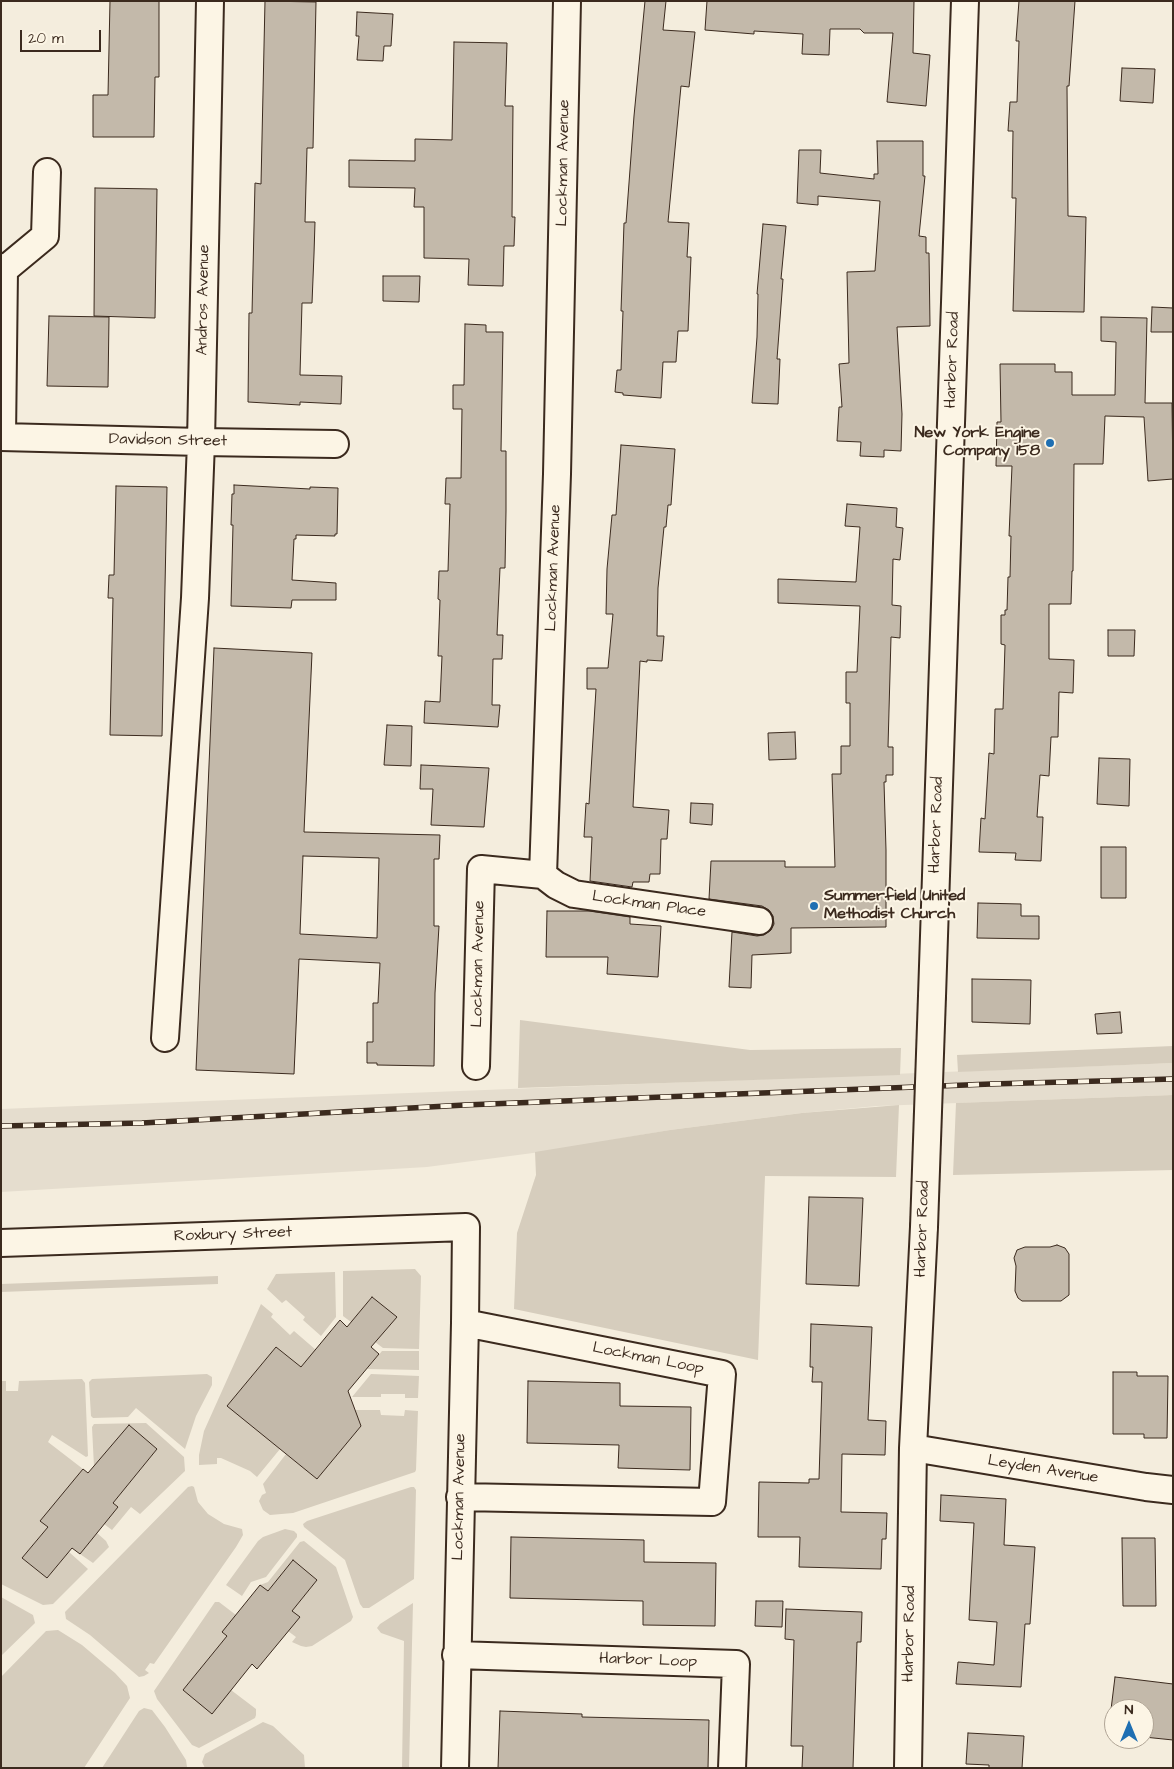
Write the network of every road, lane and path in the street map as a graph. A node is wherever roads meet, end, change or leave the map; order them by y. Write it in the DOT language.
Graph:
graph roads {
  1 [pos="210,1"];
  2 [pos="567,1"];
  3 [pos="965,1"];
  4 [pos="47,172"];
  5 [pos="3,268"];
  6 [pos="2,437"];
  7 [pos="201,442"];
  8 [pos="335,444"];
  9 [pos="543,875"];
  10 [pos="759,921"];
  11 [pos="165,1038"];
  12 [pos="476,1066"];
  13 [pos="466,1227"];
  14 [pos="1,1243"];
  15 [pos="465,1323"];
  16 [pos="913,1448"];
  17 [pos="1173,1490"];
  18 [pos="460,1497"];
  19 [pos="456,1656"];
  20 [pos="454,1768"];
  21 [pos="732,1768"];
  22 [pos="908,1768"];
  1 -- 7 [label="street, Andros Avenue"];
  2 -- 9 [label="street, Lockman Avenue"];
  3 -- 16 [label="street, Harbor Road, bridge"];
  4 -- 5 [label="street"];
  5 -- 6 [label="street"];
  6 -- 7 [label="street, Davidson Street"];
  7 -- 8 [label="street, Davidson Street"];
  7 -- 11 [label="street, Andros Avenue"];
  9 -- 10 [label="street, Lockman Place"];
  9 -- 12 [label="street, Lockman Avenue"];
  13 -- 14 [label="street, Roxbury Street"];
  13 -- 15 [label="street, Lockman Avenue"];
  15 -- 18 [label="street, Lockman Avenue"];
  15 -- 18 [label="street, Lockman Loop"];
  16 -- 17 [label="street, Leyden Avenue"];
  16 -- 22 [label="street, Harbor Road"];
  18 -- 19 [label="street, Lockman Avenue"];
  19 -- 20 [label="street, Lockman Avenue"];
  19 -- 21 [label="street, Harbor Loop"];
}
